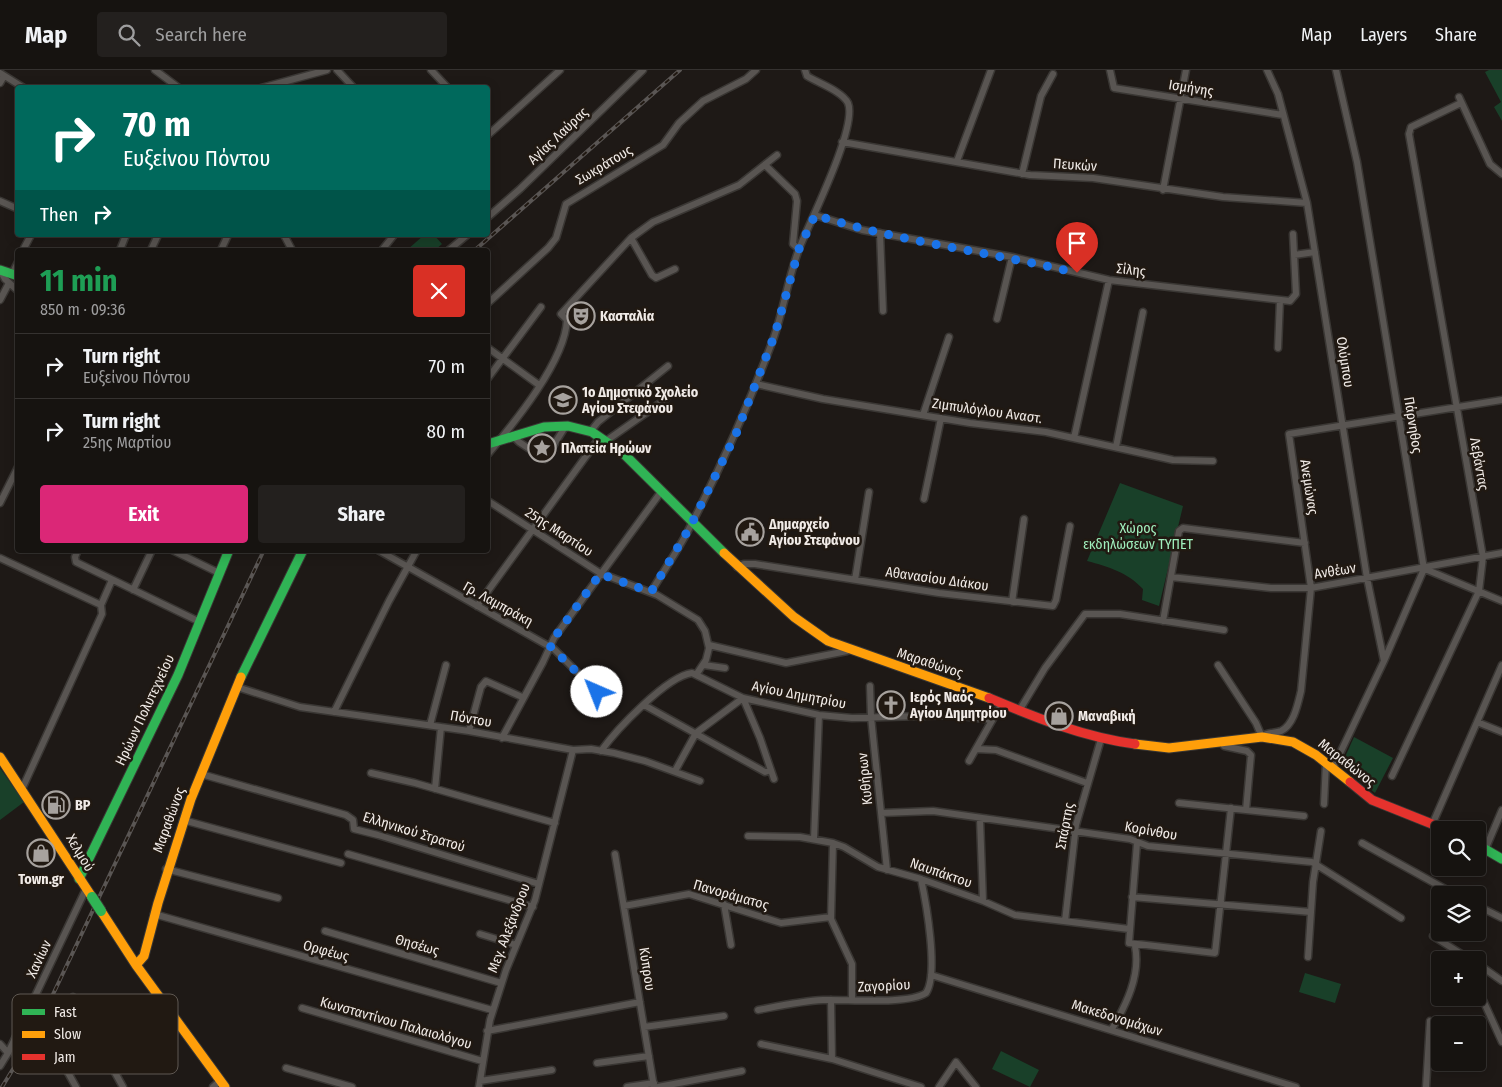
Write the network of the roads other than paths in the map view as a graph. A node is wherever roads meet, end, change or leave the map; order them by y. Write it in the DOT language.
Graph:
graph roads {
  1 [pos="155,70"];
  2 [pos="327,70"];
  3 [pos="337,70"];
  4 [pos="431,70"];
  5 [pos="550,70"];
  6 [pos="560,70"];
  7 [pos="643,70"];
  8 [pos="756,70"];
  9 [pos="805,70"];
  10 [pos="991,70"];
  11 [pos="1110,70"];
  12 [pos="1186,70"];
  13 [pos="1267,70"];
  14 [pos="1336,70"];
  15 [pos="1052,74"];
  16 [pos="2,75"];
  17 [pos="550,79"];
  18 [pos="0,83"];
  19 [pos="19,85"];
  20 [pos="175,85"];
  21 [pos="272,85"];
  22 [pos="351,85"];
  23 [pos="445,85"];
  24 [pos="1180,99"];
  25 [pos="1283,115"];
  26 [pos="490,130"];
  27 [pos="842,142"];
  28 [pos="777,155"];
  29 [pos="957,161"];
  30 [pos="764,164"];
  31 [pos="1022,174"];
  32 [pos="1502,174"];
  33 [pos="1163,190"];
  34 [pos="0,201"];
  35 [pos="1307,203"];
  36 [pos="15,208"];
  37 [pos="490,215"];
  38 [pos="815,215"];
  39 [pos="880,233"];
  40 [pos="1293,234"];
  41 [pos="392,237"];
  42 [pos="465,237"];
  43 [pos="631,238"];
  44 [pos="384,248"];
  45 [pos="451,248"];
  46 [pos="799,249"];
  47 [pos="1315,252"];
  48 [pos="1294,255"];
  49 [pos="1012,257"];
  50 [pos="675,269"];
  51 [pos="0,270"];
  52 [pos="13,278"];
  53 [pos="1108,280"];
  54 [pos="0,300"];
  55 [pos="1280,300"];
  56 [pos="490,301"];
  57 [pos="541,307"];
  58 [pos="883,311"];
  59 [pos="1143,312"];
  60 [pos="997,319"];
  61 [pos="948,337"];
  62 [pos="1278,348"];
  63 [pos="490,349"];
  64 [pos="502,358"];
  65 [pos="668,366"];
  66 [pos="490,375"];
  67 [pos="756,384"];
  68 [pos="539,385"];
  69 [pos="666,399"];
  70 [pos="1502,400"];
  71 [pos="1456,408"];
  72 [pos="923,414"];
  73 [pos="941,418"];
  74 [pos="1399,418"];
  75 [pos="565,426"];
  76 [pos="1342,426"];
  77 [pos="513,436"];
  78 [pos="598,436"];
  79 [pos="1074,438"];
  80 [pos="499,440"];
  81 [pos="490,443"];
  82 [pos="1116,447"];
  83 [pos="490,451"];
  84 [pos="1213,461"];
  85 [pos="15,473"];
  86 [pos="661,492"];
  87 [pos="869,492"];
  88 [pos="924,499"];
  89 [pos="490,502"];
  90 [pos="0,503"];
  91 [pos="1024,519"];
  92 [pos="692,522"];
  93 [pos="1070,526"];
  94 [pos="532,530"];
  95 [pos="1305,543"];
  96 [pos="77,553"];
  97 [pos="150,553"];
  98 [pos="178,553"];
  99 [pos="228,553"];
  100 [pos="302,553"];
  101 [pos="383,553"];
  102 [pos="415,553"];
  103 [pos="1502,553"];
  104 [pos="1483,556"];
  105 [pos="0,558"];
  106 [pos="407,567"];
  107 [pos="737,567"];
  108 [pos="1424,569"];
  109 [pos="219,573"];
  110 [pos="600,574"];
  111 [pos="1171,577"];
  112 [pos="1367,578"];
  113 [pos="112,580"];
  114 [pos="855,580"];
  115 [pos="1311,588"];
  116 [pos="132,590"];
  117 [pos="1479,591"];
  118 [pos="651,592"];
  119 [pos="1502,601"];
  120 [pos="1012,602"];
  121 [pos="101,605"];
  122 [pos="477,606"];
  123 [pos="1163,621"];
  124 [pos="200,622"];
  125 [pos="1224,630"];
  126 [pos="709,645"];
  127 [pos="550,646"];
  128 [pos="848,650"];
  129 [pos="1384,661"];
  130 [pos="1502,664"];
  131 [pos="446,665"];
  132 [pos="704,665"];
  133 [pos="1218,665"];
  134 [pos="725,668"];
  135 [pos="696,674"];
  136 [pos="870,686"];
  137 [pos="237,687"];
  138 [pos="597,692"];
  139 [pos="522,697"];
  140 [pos="743,698"];
  141 [pos="1002,703"];
  142 [pos="644,705"];
  143 [pos="1019,711"];
  144 [pos="334,712"];
  145 [pos="820,715"];
  146 [pos="871,717"];
  147 [pos="992,720"];
  148 [pos="1477,722"];
  149 [pos="430,725"];
  150 [pos="441,727"];
  151 [pos="469,731"];
  152 [pos="1502,732"];
  153 [pos="696,733"];
  154 [pos="1262,737"];
  155 [pos="502,738"];
  156 [pos="1101,739"];
  157 [pos="1223,742"];
  158 [pos="976,748"];
  159 [pos="573,750"];
  160 [pos="601,751"];
  161 [pos="0,757"];
  162 [pos="969,761"];
  163 [pos="1330,765"];
  164 [pos="771,770"];
  165 [pos="675,771"];
  166 [pos="371,773"];
  167 [pos="201,774"];
  168 [pos="1392,776"];
  169 [pos="774,779"];
  170 [pos="700,781"];
  171 [pos="1088,783"];
  172 [pos="22,789"];
  173 [pos="435,789"];
  174 [pos="1179,803"];
  175 [pos="1324,804"];
  176 [pos="1231,808"];
  177 [pos="1246,810"];
  178 [pos="1502,810"];
  179 [pos="882,813"];
  180 [pos="1304,816"];
  181 [pos="183,820"];
  182 [pos="980,820"];
  183 [pos="1434,821"];
  184 [pos="555,823"];
  185 [pos="1431,825"];
  186 [pos="1321,831"];
  187 [pos="1074,832"];
  188 [pos="748,836"];
  189 [pos="814,839"];
  190 [pos="1486,839"];
  191 [pos="833,843"];
  192 [pos="1137,843"];
  193 [pos="1362,843"];
  194 [pos="1486,851"];
  195 [pos="1226,853"];
  196 [pos="348,854"];
  197 [pos="615,854"];
  198 [pos="1502,860"];
  199 [pos="340,863"];
  200 [pos="1316,864"];
  201 [pos="166,869"];
  202 [pos="887,870"];
  203 [pos="79,879"];
  204 [pos="921,879"];
  205 [pos="539,884"];
  206 [pos="1440,886"];
  207 [pos="89,893"];
  208 [pos="1132,897"];
  209 [pos="278,898"];
  210 [pos="983,901"];
  211 [pos="724,904"];
  212 [pos="1220,905"];
  213 [pos="624,906"];
  214 [pos="533,907"];
  215 [pos="1486,910"];
  216 [pos="1311,912"];
  217 [pos="154,914"];
  218 [pos="831,917"];
  219 [pos="1401,918"];
  220 [pos="1502,918"];
  221 [pos="1065,920"];
  222 [pos="1129,929"];
  223 [pos="325,931"];
  224 [pos="480,934"];
  225 [pos="1442,941"];
  226 [pos="1132,944"];
  227 [pos="516,945"];
  228 [pos="731,945"];
  229 [pos="1457,951"];
  230 [pos="1308,958"];
  231 [pos="136,965"];
  232 [pos="1486,970"];
  233 [pos="931,975"];
  234 [pos="1502,981"];
  235 [pos="502,983"];
  236 [pos="38,994"];
  237 [pos="156,994"];
  238 [pos="831,1000"];
  239 [pos="852,1000"];
  240 [pos="640,1002"];
  241 [pos="1486,1006"];
  242 [pos="302,1008"];
  243 [pos="492,1010"];
  244 [pos="758,1010"];
  245 [pos="724,1016"];
  246 [pos="1430,1021"];
  247 [pos="178,1026"];
  248 [pos="644,1027"];
  249 [pos="1112,1029"];
  250 [pos="487,1031"];
  251 [pos="1502,1042"];
  252 [pos="0,1044"];
  253 [pos="760,1044"];
  254 [pos="12,1046"];
  255 [pos="8,1054"];
  256 [pos="648,1056"];
  257 [pos="832,1059"];
  258 [pos="482,1061"];
  259 [pos="597,1063"];
  260 [pos="0,1066"];
  261 [pos="286,1068"];
  262 [pos="552,1070"];
  263 [pos="742,1071"];
  264 [pos="69,1074"];
  265 [pos="116,1074"];
  266 [pos="479,1084"];
  267 [pos="219,1085"];
  268 [pos="656,1086"];
  269 [pos="76,1087"];
  270 [pos="123,1087"];
  271 [pos="352,1087"];
  272 [pos="627,1087"];
  273 [pos="921,1087"];
  274 [pos="938,1087"];
  275 [pos="976,1087"];
  276 [pos="1296,1087"];
  277 [pos="1426,1087"];
  1 -- 20 [label="street"];
  2 -- 21 [label="street"];
  3 -- 22 [label="street"];
  4 -- 23 [label="street"];
  5 -- 17 [label="street"];
  6 -- 17 [label="street"];
  7 -- 37 [label="street, Αγίας Λαύρας"];
  8 -- 56 [label="street, Σωκράτους"];
  9 -- 27 [label="street"];
  10 -- 29 [label="street"];
  11 -- 24 [label="street, Ισμήνης"];
  12 -- 24 [label="street"];
  13 -- 25 [label="street, Ολύμπου"];
  14 -- 74 [label="street, Πάρνηθος"];
  15 -- 31 [label="street"];
  16 -- 18 [label="street"];
  16 -- 19 [label="street"];
  17 -- 26 [label="street"];
  24 -- 25 [label="street, Ισμήνης"];
  24 -- 33 [label="street"];
  25 -- 35 [label="street, Ολύμπου"];
  27 -- 29 [label="street, Πευκών"];
  27 -- 38 [label="street"];
  28 -- 30 [label="street"];
  29 -- 31 [label="street, Πευκών"];
  30 -- 43 [label="street"];
  30 -- 46 [label="street"];
  31 -- 33 [label="street, Πευκών"];
  32 -- 71 [label="street, Λεβάντας"];
  33 -- 35 [label="street, Πευκών"];
  34 -- 36 [label="street"];
  35 -- 47 [label="street, Ολύμπου"];
  38 -- 39 [label="street, Σίλης"];
  38 -- 46 [label="street"];
  39 -- 49 [label="street, Σίλης"];
  39 -- 58 [label="street"];
  40 -- 48 [label="street"];
  41 -- 44 [label="street"];
  42 -- 45 [label="street"];
  43 -- 50 [label="street"];
  43 -- 68 [label="street"];
  46 -- 67 [label="street"];
  47 -- 48 [label="street"];
  47 -- 76 [label="street, Ολύμπου"];
  48 -- 55 [label="street"];
  49 -- 53 [label="street, Σίλης"];
  49 -- 60 [label="street"];
  51 -- 52 [label="main road"];
  52 -- 54 [label="street"];
  53 -- 55 [label="street, Σίλης"];
  53 -- 79 [label="street"];
  55 -- 62 [label="street"];
  57 -- 64 [label="street"];
  59 -- 82 [label="street"];
  61 -- 72 [label="street"];
  63 -- 64 [label="street"];
  64 -- 66 [label="street"];
  64 -- 68 [label="street"];
  65 -- 78 [label="street"];
  67 -- 72 [label="street, Ζιμπυλόγλου Αναστ."];
  67 -- 92 [label="street"];
  68 -- 80 [label="street"];
  69 -- 78 [label="street"];
  70 -- 71 [label="street, Ανεμώνας"];
  71 -- 74 [label="street, Ανεμώνας"];
  71 -- 104 [label="street, Λεβάντας"];
  72 -- 73 [label="street, Ζιμπυλόγλου Αναστ."];
  73 -- 79 [label="street, Ζιμπυλόγλου Αναστ."];
  73 -- 88 [label="street"];
  74 -- 76 [label="street, Ανεμώνας"];
  74 -- 108 [label="street, Πάρνηθος"];
  75 -- 77 [label="main road, Μαραθώνος"];
  75 -- 77 [label="street"];
  75 -- 78 [label="main road, Μαραθώνος"];
  76 -- 95 [label="street, Ανεμώνας"];
  76 -- 112 [label="street, Ολύμπου"];
  77 -- 80 [label="main road, Μαραθώνος"];
  78 -- 86 [label="main road, Μαραθώνος"];
  78 -- 94 [label="street"];
  79 -- 82 [label="street, Ζιμπυλόγλου Αναστ."];
  80 -- 81 [label="main road, Μαραθώνος"];
  80 -- 83 [label="street"];
  82 -- 84 [label="street, Ζιμπυλόγλου Αναστ."];
  85 -- 90 [label="street"];
  86 -- 92 [label="main road, Μαραθώνος"];
  86 -- 110 [label="street"];
  87 -- 114 [label="street"];
  89 -- 94 [label="street, 25ης Μαρτίου"];
  91 -- 120 [label="street"];
  92 -- 107 [label="main road, Μαραθώνος"];
  92 -- 118 [label="street"];
  93 -- 120 [label="street, Αθανασίου Διάκου"];
  94 -- 110 [label="street, 25ης Μαρτίου"];
  94 -- 122 [label="street"];
  95 -- 111 [label="street"];
  95 -- 115 [label="street, Ανεμώνας"];
  96 -- 113 [label="street"];
  97 -- 116 [label="street"];
  98 -- 109 [label="street"];
  99 -- 109 [label="main road, Ηρώων Πολυτεχνείου"];
  100 -- 137 [label="main road, Μαραθώνος"];
  101 -- 106 [label="street, Γρ. Λαμπράκη"];
  102 -- 106 [label="street"];
  103 -- 104 [label="street, Ανθέων"];
  104 -- 108 [label="street, Ανθέων"];
  104 -- 117 [label="street, Λεβάντας"];
  105 -- 121 [label="street"];
  106 -- 122 [label="street, Γρ. Λαμπράκη"];
  106 -- 144 [label="street"];
  107 -- 114 [label="street, Αθανασίου Διάκου"];
  107 -- 128 [label="main road, Μαραθώνος"];
  108 -- 112 [label="street, Ανθέων"];
  108 -- 117 [label="street"];
  108 -- 129 [label="street"];
  109 -- 124 [label="main road, Ηρώων Πολυτεχνείου"];
  110 -- 118 [label="street, 25ης Μαρτίου"];
  110 -- 127 [label="street"];
  111 -- 115 [label="street, Ανθέων"];
  111 -- 123 [label="street"];
  112 -- 115 [label="street, Ανθέων"];
  112 -- 129 [label="street, Ολύμπου"];
  113 -- 116 [label="street"];
  113 -- 121 [label="street"];
  114 -- 120 [label="street, Αθανασίου Διάκου"];
  115 -- 154 [label="street, Ανεμώνας"];
  116 -- 124 [label="street"];
  117 -- 119 [label="street"];
  117 -- 168 [label="street, Λεβάντας"];
  118 -- 126 [label="street, 25ης Μαρτίου"];
  121 -- 172 [label="street"];
  122 -- 127 [label="street, Γρ. Λαμπράκη"];
  123 -- 125 [label="street"];
  123 -- 143 [label="street"];
  124 -- 203 [label="main road, Ηρώων Πολυτεχνείου"];
  126 -- 128 [label="street"];
  126 -- 132 [label="street"];
  127 -- 138 [label="street, Γρ. Λαμπράκη"];
  127 -- 139 [label="street"];
  128 -- 141 [label="main road, Μαραθώνος"];
  129 -- 163 [label="street"];
  130 -- 148 [label="street"];
  131 -- 149 [label="street"];
  132 -- 134 [label="street"];
  132 -- 135 [label="street"];
  133 -- 154 [label="street"];
  135 -- 140 [label="street, Αγίου Δημητρίου"];
  135 -- 142 [label="street"];
  136 -- 146 [label="street, Κυθήρων"];
  137 -- 144 [label="street, Πόντου"];
  137 -- 167 [label="main road, Μαραθώνος"];
  139 -- 151 [label="street"];
  139 -- 155 [label="street"];
  140 -- 145 [label="street, Αγίου Δημητρίου"];
  140 -- 153 [label="street"];
  140 -- 164 [label="street"];
  141 -- 143 [label="main road, Μαραθώνος"];
  141 -- 147 [label="street"];
  142 -- 153 [label="street"];
  142 -- 160 [label="street"];
  143 -- 156 [label="main road, Μαραθώνος"];
  144 -- 149 [label="street, Πόντου"];
  145 -- 146 [label="street, Αγίου Δημητρίου"];
  145 -- 189 [label="street"];
  146 -- 147 [label="street, Αγίου Δημητρίου"];
  146 -- 179 [label="street, Κυθήρων"];
  147 -- 158 [label="street"];
  148 -- 152 [label="street"];
  148 -- 183 [label="street"];
  149 -- 150 [label="street, Πόντου"];
  150 -- 151 [label="street, Πόντου"];
  150 -- 173 [label="street"];
  151 -- 155 [label="street, Πόντου"];
  153 -- 164 [label="street"];
  153 -- 165 [label="street"];
  154 -- 157 [label="main road, Μαραθώνος"];
  154 -- 163 [label="main road, Μαραθώνος"];
  155 -- 159 [label="street, Πόντου"];
  156 -- 157 [label="main road, Μαραθώνος"];
  156 -- 171 [label="street, Σπάρτης"];
  157 -- 177 [label="street"];
  158 -- 162 [label="street"];
  158 -- 171 [label="street"];
  159 -- 160 [label="street, Πόντου"];
  159 -- 184 [label="street, Μεγ. Αλεξάνδρου"];
  160 -- 165 [label="street, Πόντου"];
  161 -- 172 [label="main road, Χελμού"];
  163 -- 175 [label="street"];
  163 -- 185 [label="main road, Μαραθώνος"];
  164 -- 169 [label="street"];
  165 -- 170 [label="street, Πόντου"];
  166 -- 173 [label="street"];
  167 -- 181 [label="main road, Μαραθώνος"];
  167 -- 205 [label="street, Ελληνικού Στρατού"];
  171 -- 187 [label="street, Σπάρτης"];
  172 -- 203 [label="main road, Χελμού"];
  173 -- 184 [label="street"];
  174 -- 176 [label="street"];
  176 -- 177 [label="street"];
  176 -- 195 [label="street"];
  177 -- 180 [label="street"];
  178 -- 190 [label="street"];
  179 -- 182 [label="street, Κορίνθου"];
  179 -- 202 [label="street, Κυθήρων"];
  181 -- 199 [label="street"];
  181 -- 201 [label="main road, Μαραθώνος"];
  182 -- 187 [label="street, Κορίνθου"];
  182 -- 210 [label="street"];
  184 -- 205 [label="street, Μεγ. Αλεξάνδρου"];
  186 -- 200 [label="street"];
  187 -- 192 [label="street, Κορίνθου"];
  187 -- 221 [label="street, Σπάρτης"];
  188 -- 189 [label="street, Ναυπάκτου"];
  189 -- 191 [label="street, Ναυπάκτου"];
  191 -- 202 [label="street, Ναυπάκτου"];
  191 -- 218 [label="street"];
  192 -- 195 [label="street, Κορίνθου"];
  192 -- 208 [label="street"];
  193 -- 206 [label="street"];
  194 -- 198 [label="main road"];
  195 -- 200 [label="street, Κορίνθου"];
  195 -- 212 [label="street"];
  196 -- 214 [label="street"];
  197 -- 213 [label="street, Κύπρου"];
  200 -- 216 [label="street"];
  200 -- 219 [label="street, Κορίνθου"];
  201 -- 209 [label="street"];
  201 -- 217 [label="main road, Μαραθώνος"];
  202 -- 204 [label="street, Ναυπάκτου"];
  203 -- 207 [label="main road, Χελμού"];
  204 -- 210 [label="street, Ναυπάκτου"];
  204 -- 233 [label="street, Ζαγορίου"];
  205 -- 214 [label="street, Μεγ. Αλεξάνδρου"];
  207 -- 231 [label="main road, Χελμού, bridge"];
  207 -- 236 [label="street, Χανίων"];
  208 -- 212 [label="street"];
  208 -- 222 [label="street"];
  210 -- 221 [label="street, Ναυπάκτου"];
  211 -- 213 [label="street, Πανοράματος"];
  211 -- 218 [label="street, Πανοράματος"];
  211 -- 228 [label="street"];
  212 -- 216 [label="street"];
  212 -- 226 [label="street"];
  213 -- 240 [label="street, Κύπρου"];
  214 -- 227 [label="street, Μεγ. Αλεξάνδρου"];
  215 -- 220 [label="street"];
  216 -- 230 [label="street"];
  217 -- 231 [label="main road, Μαραθώνος"];
  217 -- 243 [label="street, Ορφέως"];
  218 -- 239 [label="street"];
  221 -- 222 [label="street, Ναυπάκτου"];
  222 -- 226 [label="street"];
  223 -- 235 [label="street, Θησέως"];
  224 -- 227 [label="street"];
  225 -- 229 [label="street"];
  226 -- 249 [label="street"];
  227 -- 235 [label="street, Μεγ. Αλεξάνδρου"];
  231 -- 237 [label="main road"];
  232 -- 234 [label="street"];
  233 -- 239 [label="street, Ζαγορίου"];
  233 -- 249 [label="street, Μακεδονομάχων"];
  235 -- 243 [label="street, Μεγ. Αλεξάνδρου"];
  238 -- 239 [label="street, Ζαγορίου"];
  238 -- 244 [label="street, Ζαγορίου"];
  238 -- 257 [label="street"];
  240 -- 248 [label="street, Κύπρου"];
  240 -- 250 [label="street"];
  241 -- 251 [label="street"];
  242 -- 258 [label="street, Κωνσταντίνου Παλαιολόγου"];
  243 -- 250 [label="street, Μεγ. Αλεξάνδρου"];
  245 -- 248 [label="street"];
  246 -- 277 [label="street"];
  247 -- 267 [label="main road"];
  248 -- 256 [label="street, Κύπρου"];
  249 -- 276 [label="street, Μακεδονομάχων"];
  250 -- 258 [label="street, Μεγ. Αλεξάνδρου"];
  252 -- 255 [label="street"];
  253 -- 257 [label="street"];
  254 -- 255 [label="street, Χανίων"];
  255 -- 260 [label="street, Χανίων"];
  256 -- 259 [label="street"];
  256 -- 268 [label="street, Κύπρου"];
  257 -- 273 [label="street"];
  258 -- 266 [label="street, Μεγ. Αλεξάνδρου"];
  261 -- 271 [label="street"];
  262 -- 266 [label="street"];
  263 -- 268 [label="street"];
  264 -- 269 [label="street"];
  265 -- 270 [label="street"];
  268 -- 272 [label="street"];
  274 -- 275 [label="street"];
}
